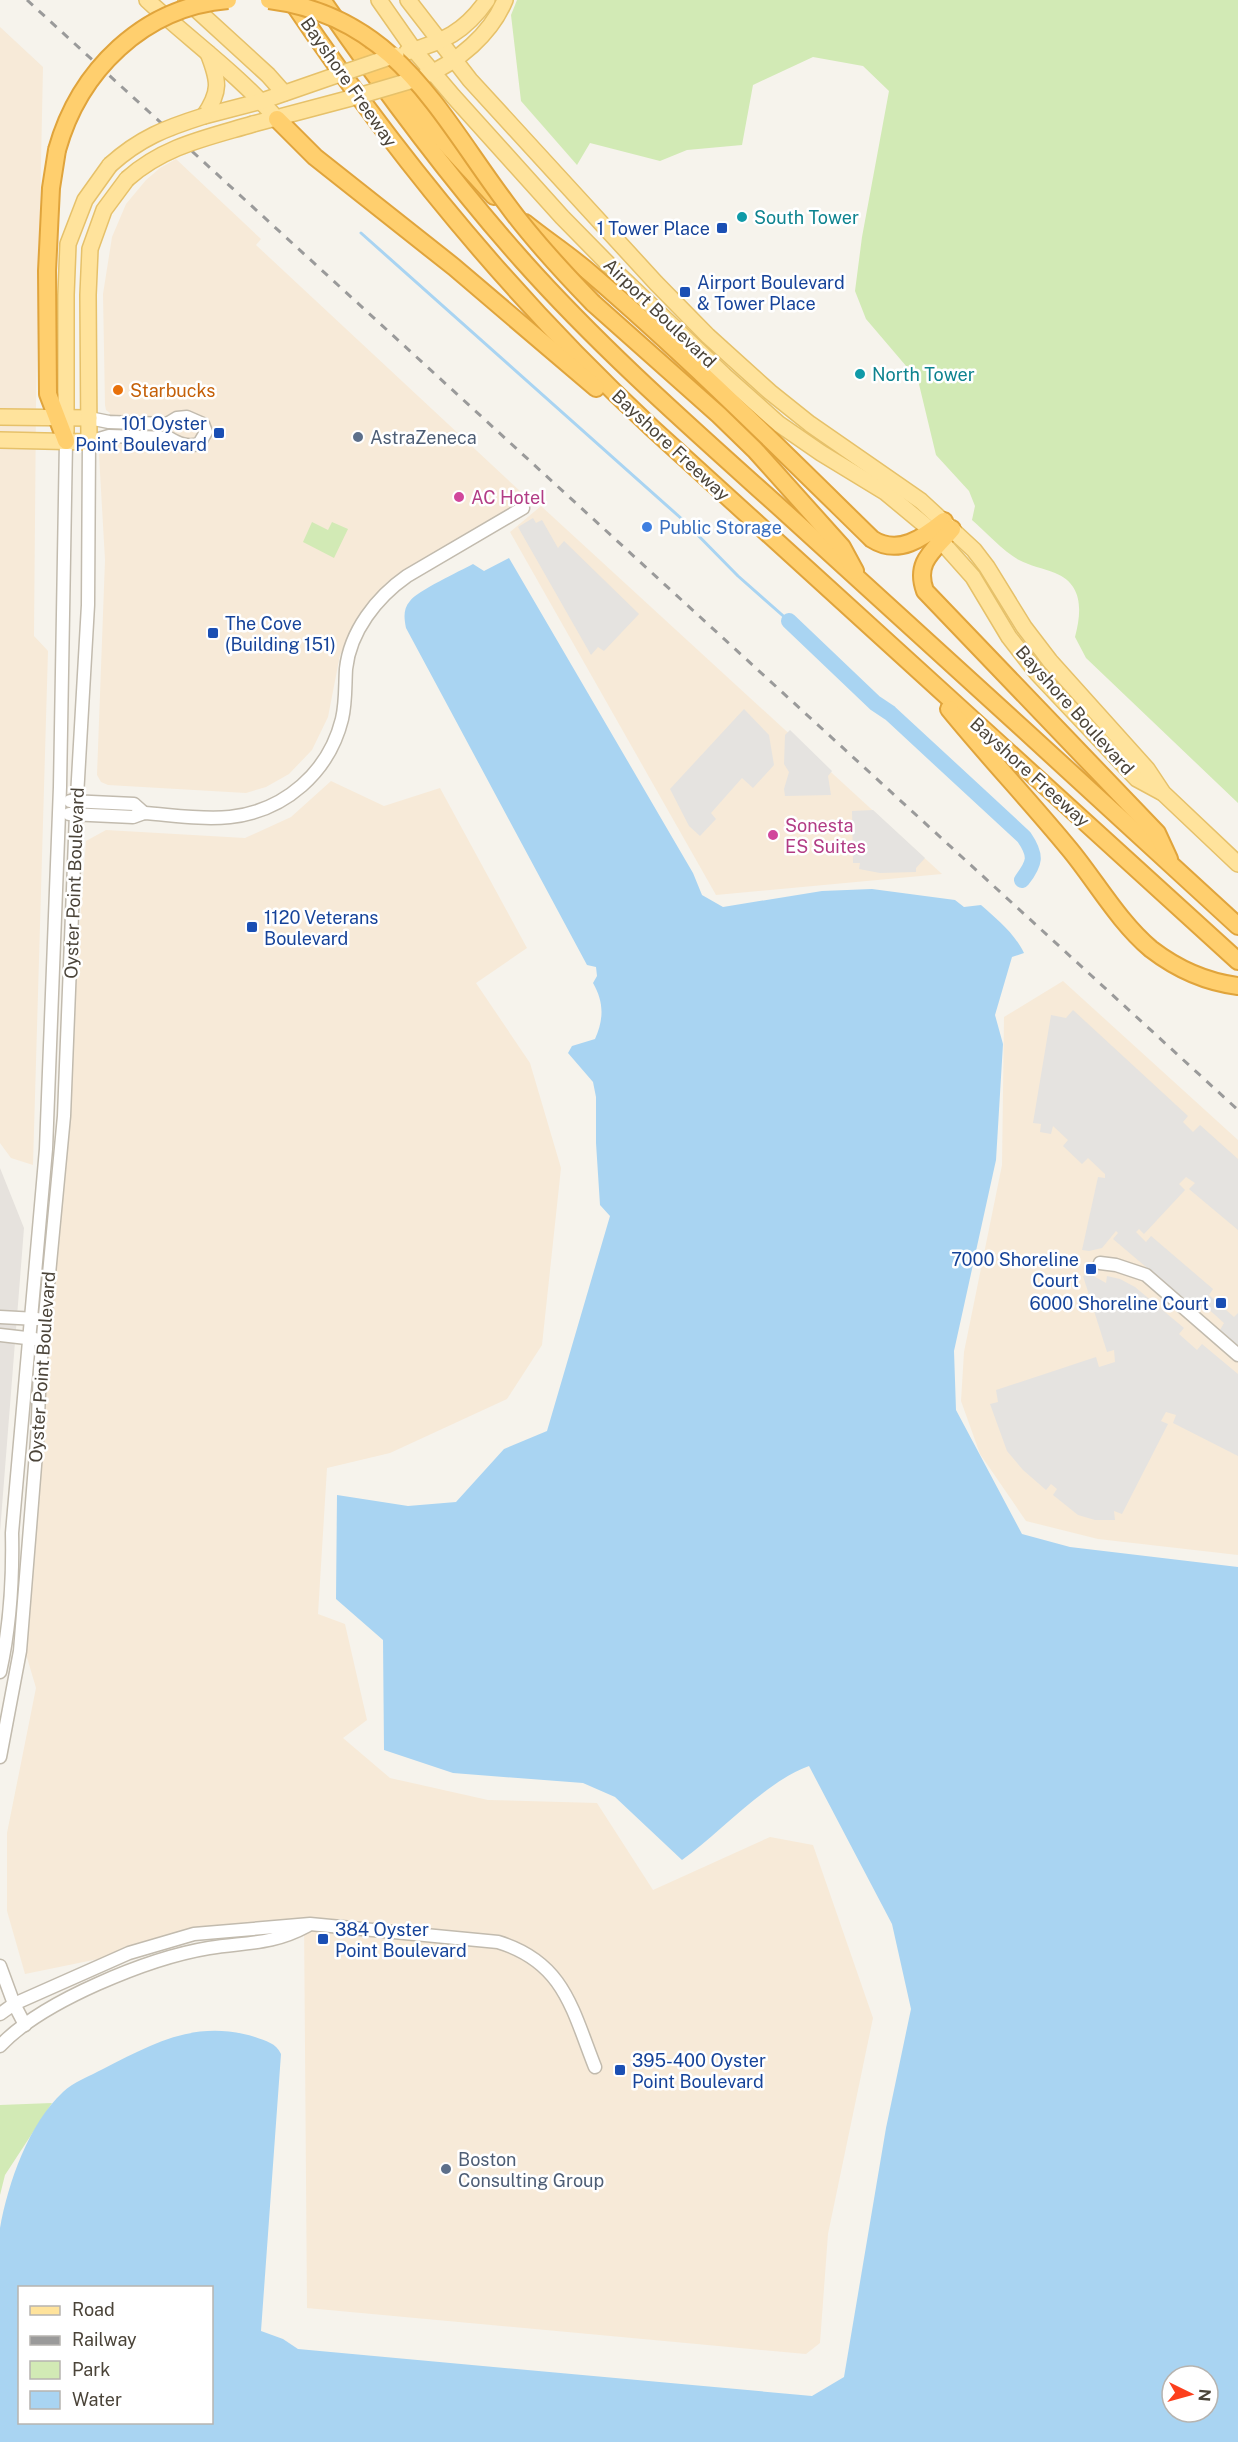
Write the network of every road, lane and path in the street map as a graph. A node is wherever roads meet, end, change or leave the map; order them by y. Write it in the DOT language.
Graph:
graph roads {
  1 [pos="147,0"];
  2 [pos="186,0"];
  3 [pos="228,0"];
  4 [pos="269,0"];
  5 [pos="291,0"];
  6 [pos="322,0"];
  7 [pos="328,0"];
  8 [pos="379,0"];
  9 [pos="408,0"];
  10 [pos="487,0"];
  11 [pos="505,0"];
  12 [pos="439,43"];
  13 [pos="414,50"];
  14 [pos="208,53"];
  15 [pos="453,60"];
  16 [pos="433,72"];
  17 [pos="284,93"];
  18 [pos="262,101"];
  19 [pos="204,116"];
  20 [pos="277,119"];
  21 [pos="0,417"];
  22 [pos="62,418"];
  23 [pos="89,418"];
  24 [pos="167,424"];
  25 [pos="169,438"];
  26 [pos="0,440"];
  27 [pos="66,441"];
  28 [pos="89,442"];
  29 [pos="523,508"];
  30 [pos="942,530"];
  31 [pos="776,539"];
  32 [pos="860,581"];
  33 [pos="915,666"];
  34 [pos="59,807"];
  35 [pos="76,808"];
  36 [pos="1238,864"];
  37 [pos="1172,865"];
  38 [pos="1238,926"];
  39 [pos="1238,961"];
  40 [pos="1238,986"];
  41 [pos="1100,1263"];
  42 [pos="0,1317"];
  43 [pos="30,1319"];
  44 [pos="44,1320"];
  45 [pos="0,1335"];
  46 [pos="29,1338"];
  47 [pos="42,1340"];
  48 [pos="1238,1355"];
  49 [pos="17,1669"];
  50 [pos="0,1671"];
  51 [pos="0,1757"];
  52 [pos="310,1924"];
  53 [pos="171,1941"];
  54 [pos="174,1955"];
  55 [pos="0,1966"];
  56 [pos="14,2004"];
  57 [pos="0,2015"];
  58 [pos="25,2025"];
  59 [pos="11,2034"];
  60 [pos="0,2046"];
  61 [pos="595,2067"];
  1 -- 14 [label="main road"];
  2 -- 17 [label="main road"];
  3 -- 22 [label="highway, bridge"];
  4 -- 32 [label="highway, bridge"];
  5 -- 31 [label="highway, Bayshore Freeway"];
  6 -- 32 [label="highway, Bayshore Freeway"];
  7 -- 30 [label="highway"];
  8 -- 13 [label="main road, Airport Boulevard"];
  9 -- 12 [label="main road, Airport Boulevard"];
  10 -- 12 [label="main road"];
  11 -- 15 [label="main road, Oyster Point Boulevard"];
  12 -- 13 [label="main road"];
  12 -- 15 [label="main road, Airport Boulevard"];
  13 -- 16 [label="main road, Airport Boulevard"];
  13 -- 17 [label="main road, bridge"];
  14 -- 18 [label="main road"];
  14 -- 19 [label="main road"];
  15 -- 16 [label="main road, Oyster Point Boulevard"];
  15 -- 30 [label="main road, Airport Boulevard"];
  16 -- 20 [label="main road, Oyster Point Boulevard, bridge"];
  16 -- 30 [label="main road, Airport Boulevard"];
  17 -- 18 [label="main road"];
  17 -- 20 [label="main road"];
  18 -- 19 [label="main road"];
  18 -- 20 [label="main road"];
  19 -- 22 [label="main road, bridge"];
  20 -- 23 [label="main road, Oyster Point Boulevard, bridge"];
  20 -- 31 [label="highway"];
  21 -- 22 [label="main road"];
  22 -- 23 [label="main road"];
  22 -- 27 [label="highway"];
  23 -- 24 [label="street"];
  23 -- 28 [label="main road, Oyster Point Boulevard"];
  24 -- 25 [label="street"];
  24 -- 25 [label="street"];
  25 -- 28 [label="street"];
  26 -- 27 [label="main road"];
  27 -- 28 [label="main road"];
  27 -- 34 [label="street, Oyster Point Boulevard"];
  28 -- 35 [label="street, Oyster Point Boulevard"];
  29 -- 35 [label="street"];
  30 -- 36 [label="main road, Bayshore Boulevard"];
  30 -- 37 [label="highway"];
  31 -- 33 [label="highway, Bayshore Freeway"];
  32 -- 37 [label="highway, Bayshore Freeway"];
  33 -- 39 [label="highway, Bayshore Freeway"];
  33 -- 40 [label="highway"];
  34 -- 35 [label="street"];
  34 -- 43 [label="street, Oyster Point Boulevard"];
  35 -- 44 [label="street, Oyster Point Boulevard"];
  37 -- 38 [label="highway, Bayshore Freeway"];
  41 -- 48 [label="street"];
  42 -- 43 [label="street"];
  43 -- 44 [label="street"];
  43 -- 46 [label="street, Oyster Point Boulevard"];
  44 -- 47 [label="street, Oyster Point Boulevard"];
  45 -- 46 [label="street"];
  46 -- 47 [label="street"];
  46 -- 50 [label="street, Oyster Point Boulevard"];
  47 -- 49 [label="street, Oyster Point Boulevard"];
  49 -- 50 [label="street"];
  49 -- 51 [label="street, Oyster Point Boulevard"];
  52 -- 53 [label="street"];
  52 -- 54 [label="street"];
  52 -- 61 [label="street"];
  53 -- 54 [label="street"];
  53 -- 56 [label="street"];
  54 -- 58 [label="street"];
  55 -- 56 [label="street"];
  56 -- 57 [label="street"];
  56 -- 58 [label="street"];
  57 -- 59 [label="street"];
  58 -- 59 [label="street"];
  59 -- 60 [label="street"];
}
